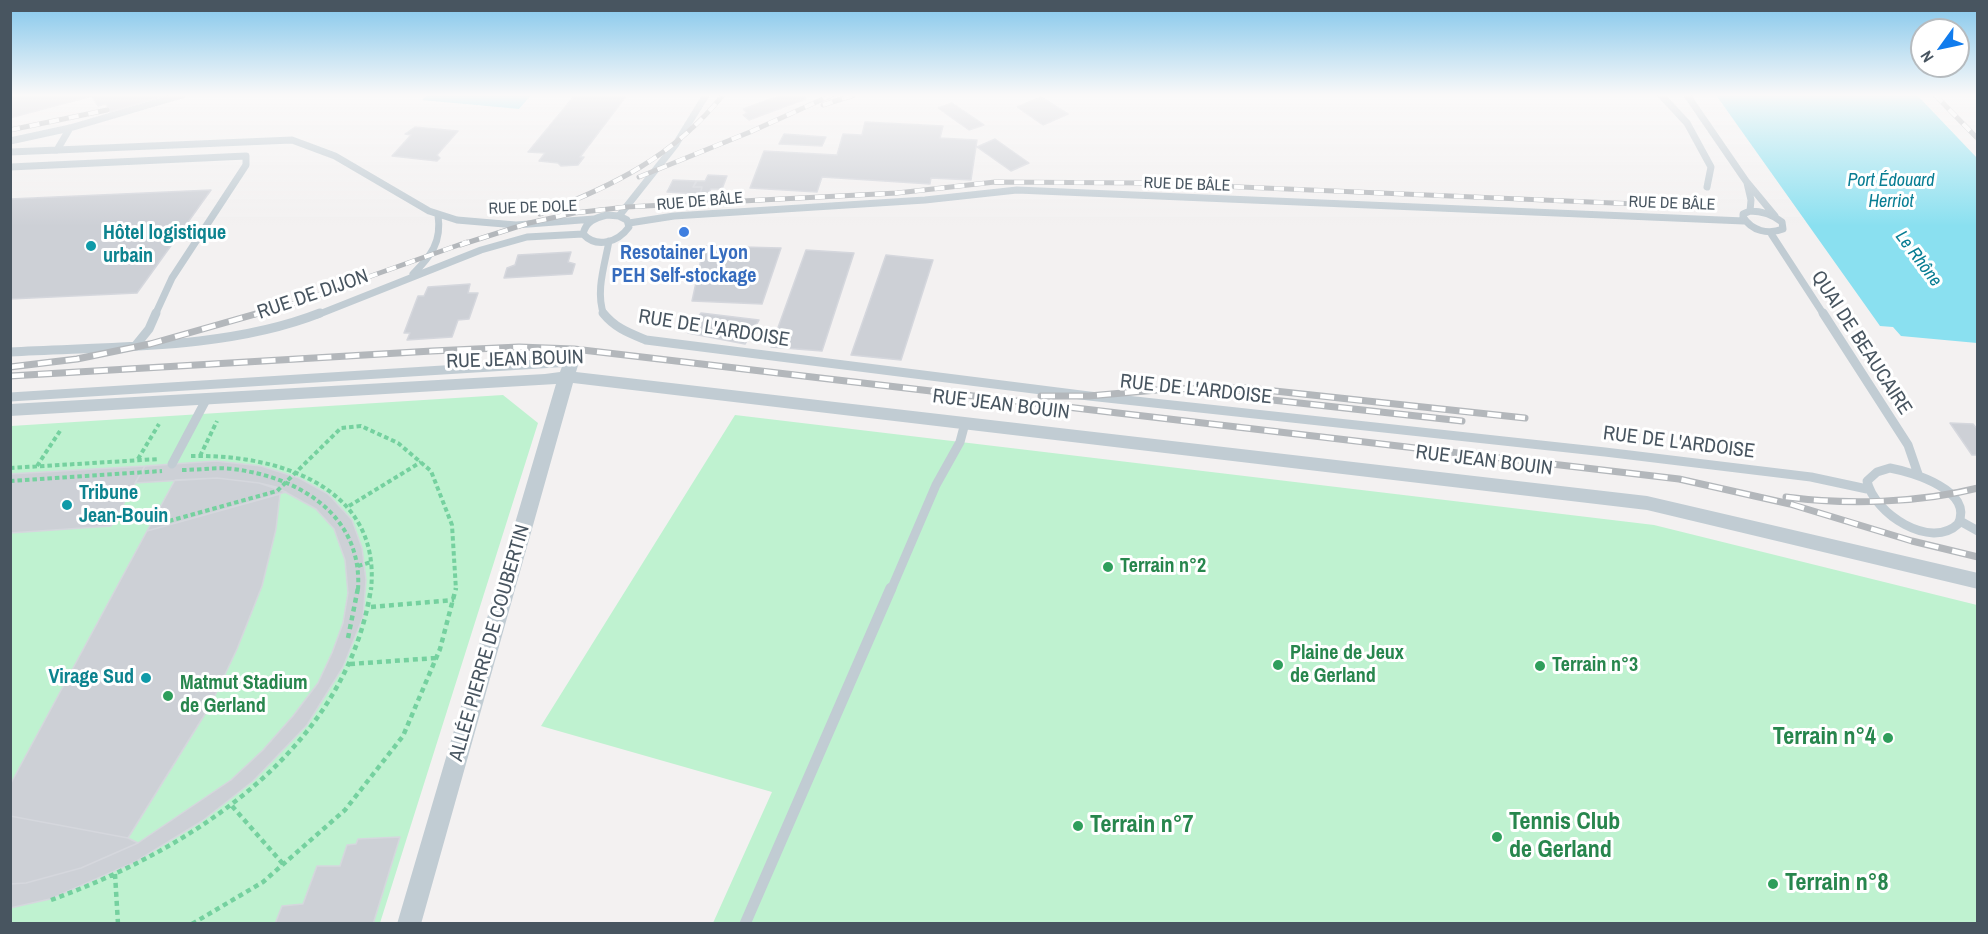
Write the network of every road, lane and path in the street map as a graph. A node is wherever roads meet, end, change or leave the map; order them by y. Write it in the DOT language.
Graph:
graph roads {
  1 [pos="64,139"];
  2 [pos="679,139"];
  3 [pos="1696,139"];
  4 [pos="1717,139"];
  5 [pos="57,150"];
  6 [pos="10,152"];
  7 [pos="10,167"];
  8 [pos="1746,181"];
  9 [pos="1707,187"];
  10 [pos="1750,211"];
  11 [pos="438,215"];
  12 [pos="619,216"];
  13 [pos="1775,216"];
  14 [pos="594,219"];
  15 [pos="1744,221"];
  16 [pos="629,223"];
  17 [pos="1770,232"];
  18 [pos="582,234"];
  19 [pos="609,242"];
  20 [pos="409,278"];
  21 [pos="136,345"];
  22 [pos="10,352"];
  23 [pos="569,369"];
  24 [pos="10,397"];
  25 [pos="207,398"];
  26 [pos="10,410"];
  27 [pos="217,421"];
  28 [pos="965,423"];
  29 [pos="159,424"];
  30 [pos="60,431"];
  31 [pos="200,456"];
  32 [pos="190,457"];
  33 [pos="138,460"];
  34 [pos="421,462"];
  35 [pos="170,464"];
  36 [pos="37,467"];
  37 [pos="10,468"];
  38 [pos="181,470"];
  39 [pos="295,473"];
  40 [pos="1918,474"];
  41 [pos="10,481"];
  42 [pos="286,482"];
  43 [pos="1867,489"];
  44 [pos="349,506"];
  45 [pos="169,521"];
  46 [pos="1960,521"];
  47 [pos="1977,531"];
  48 [pos="371,562"];
  49 [pos="358,566"];
  50 [pos="1977,581"];
  51 [pos="454,600"];
  52 [pos="371,607"];
  53 [pos="348,638"];
  54 [pos="436,658"];
  55 [pos="349,664"];
  56 [pos="232,806"];
  57 [pos="283,864"];
  58 [pos="115,874"];
  59 [pos="51,900"];
  60 [pos="118,924"];
  61 [pos="192,924"];
  62 [pos="409,924"];
  63 [pos="745,924"];
  1 -- 5 [label="lane"];
  2 -- 12 [label="lane"];
  3 -- 9 [label="lane"];
  4 -- 8 [label="lane"];
  5 -- 6 [label="lane, RUE DE DOLE"];
  5 -- 11 [label="lane, RUE DE DOLE"];
  7 -- 21 [label="lane"];
  8 -- 10 [label="lane"];
  8 -- 13 [label="lane"];
  10 -- 13 [label="lane"];
  10 -- 15 [label="lane"];
  11 -- 14 [label="lane, RUE DE DOLE"];
  11 -- 20 [label="lane"];
  12 -- 14 [label="lane, RUE DE DOLE"];
  12 -- 16 [label="lane"];
  13 -- 17 [label="lane"];
  14 -- 18 [label="lane"];
  15 -- 16 [label="lane, RUE DE BÂLE"];
  15 -- 17 [label="lane"];
  16 -- 19 [label="lane"];
  17 -- 40 [label="lane, QUAI DE BEAUCAIRE"];
  18 -- 19 [label="lane, RUE DE DIJON"];
  18 -- 20 [label="lane, RUE DE DIJON"];
  19 -- 43 [label="lane, RUE DE L'ARDOISE"];
  20 -- 21 [label="lane, RUE DE DIJON"];
  21 -- 22 [label="lane, RUE DE DIJON"];
  23 -- 24 [label="lane, RUE JEAN BOUIN"];
  23 -- 25 [label="street, RUE JEAN BOUIN"];
  23 -- 28 [label="street, RUE JEAN BOUIN"];
  23 -- 62 [label="street, ALLÉE PIERRE DE COUBERTIN"];
  25 -- 26 [label="street, RUE JEAN BOUIN"];
  25 -- 35 [label="lane"];
  27 -- 31 [label="path"];
  28 -- 50 [label="street, RUE JEAN BOUIN"];
  28 -- 63 [label="lane"];
  29 -- 33 [label="path"];
  30 -- 36 [label="path"];
  31 -- 32 [label="path"];
  31 -- 39 [label="path"];
  33 -- 35 [label="path"];
  33 -- 36 [label="path"];
  34 -- 39 [label="path"];
  34 -- 44 [label="path"];
  34 -- 51 [label="path"];
  35 -- 41 [label="path"];
  36 -- 37 [label="path"];
  38 -- 42 [label="path"];
  39 -- 42 [label="path"];
  39 -- 44 [label="path"];
  40 -- 43 [label="lane"];
  40 -- 46 [label="lane"];
  42 -- 45 [label="path"];
  42 -- 49 [label="path"];
  43 -- 46 [label="lane"];
  44 -- 48 [label="path"];
  46 -- 47 [label="lane"];
  48 -- 49 [label="path"];
  48 -- 52 [label="path"];
  49 -- 53 [label="path"];
  51 -- 52 [label="path"];
  51 -- 54 [label="path"];
  52 -- 55 [label="path"];
  54 -- 55 [label="path"];
  54 -- 57 [label="path"];
  55 -- 56 [label="path"];
  56 -- 57 [label="path"];
  56 -- 58 [label="path"];
  57 -- 61 [label="path"];
  58 -- 59 [label="path"];
  58 -- 60 [label="path"];
}
